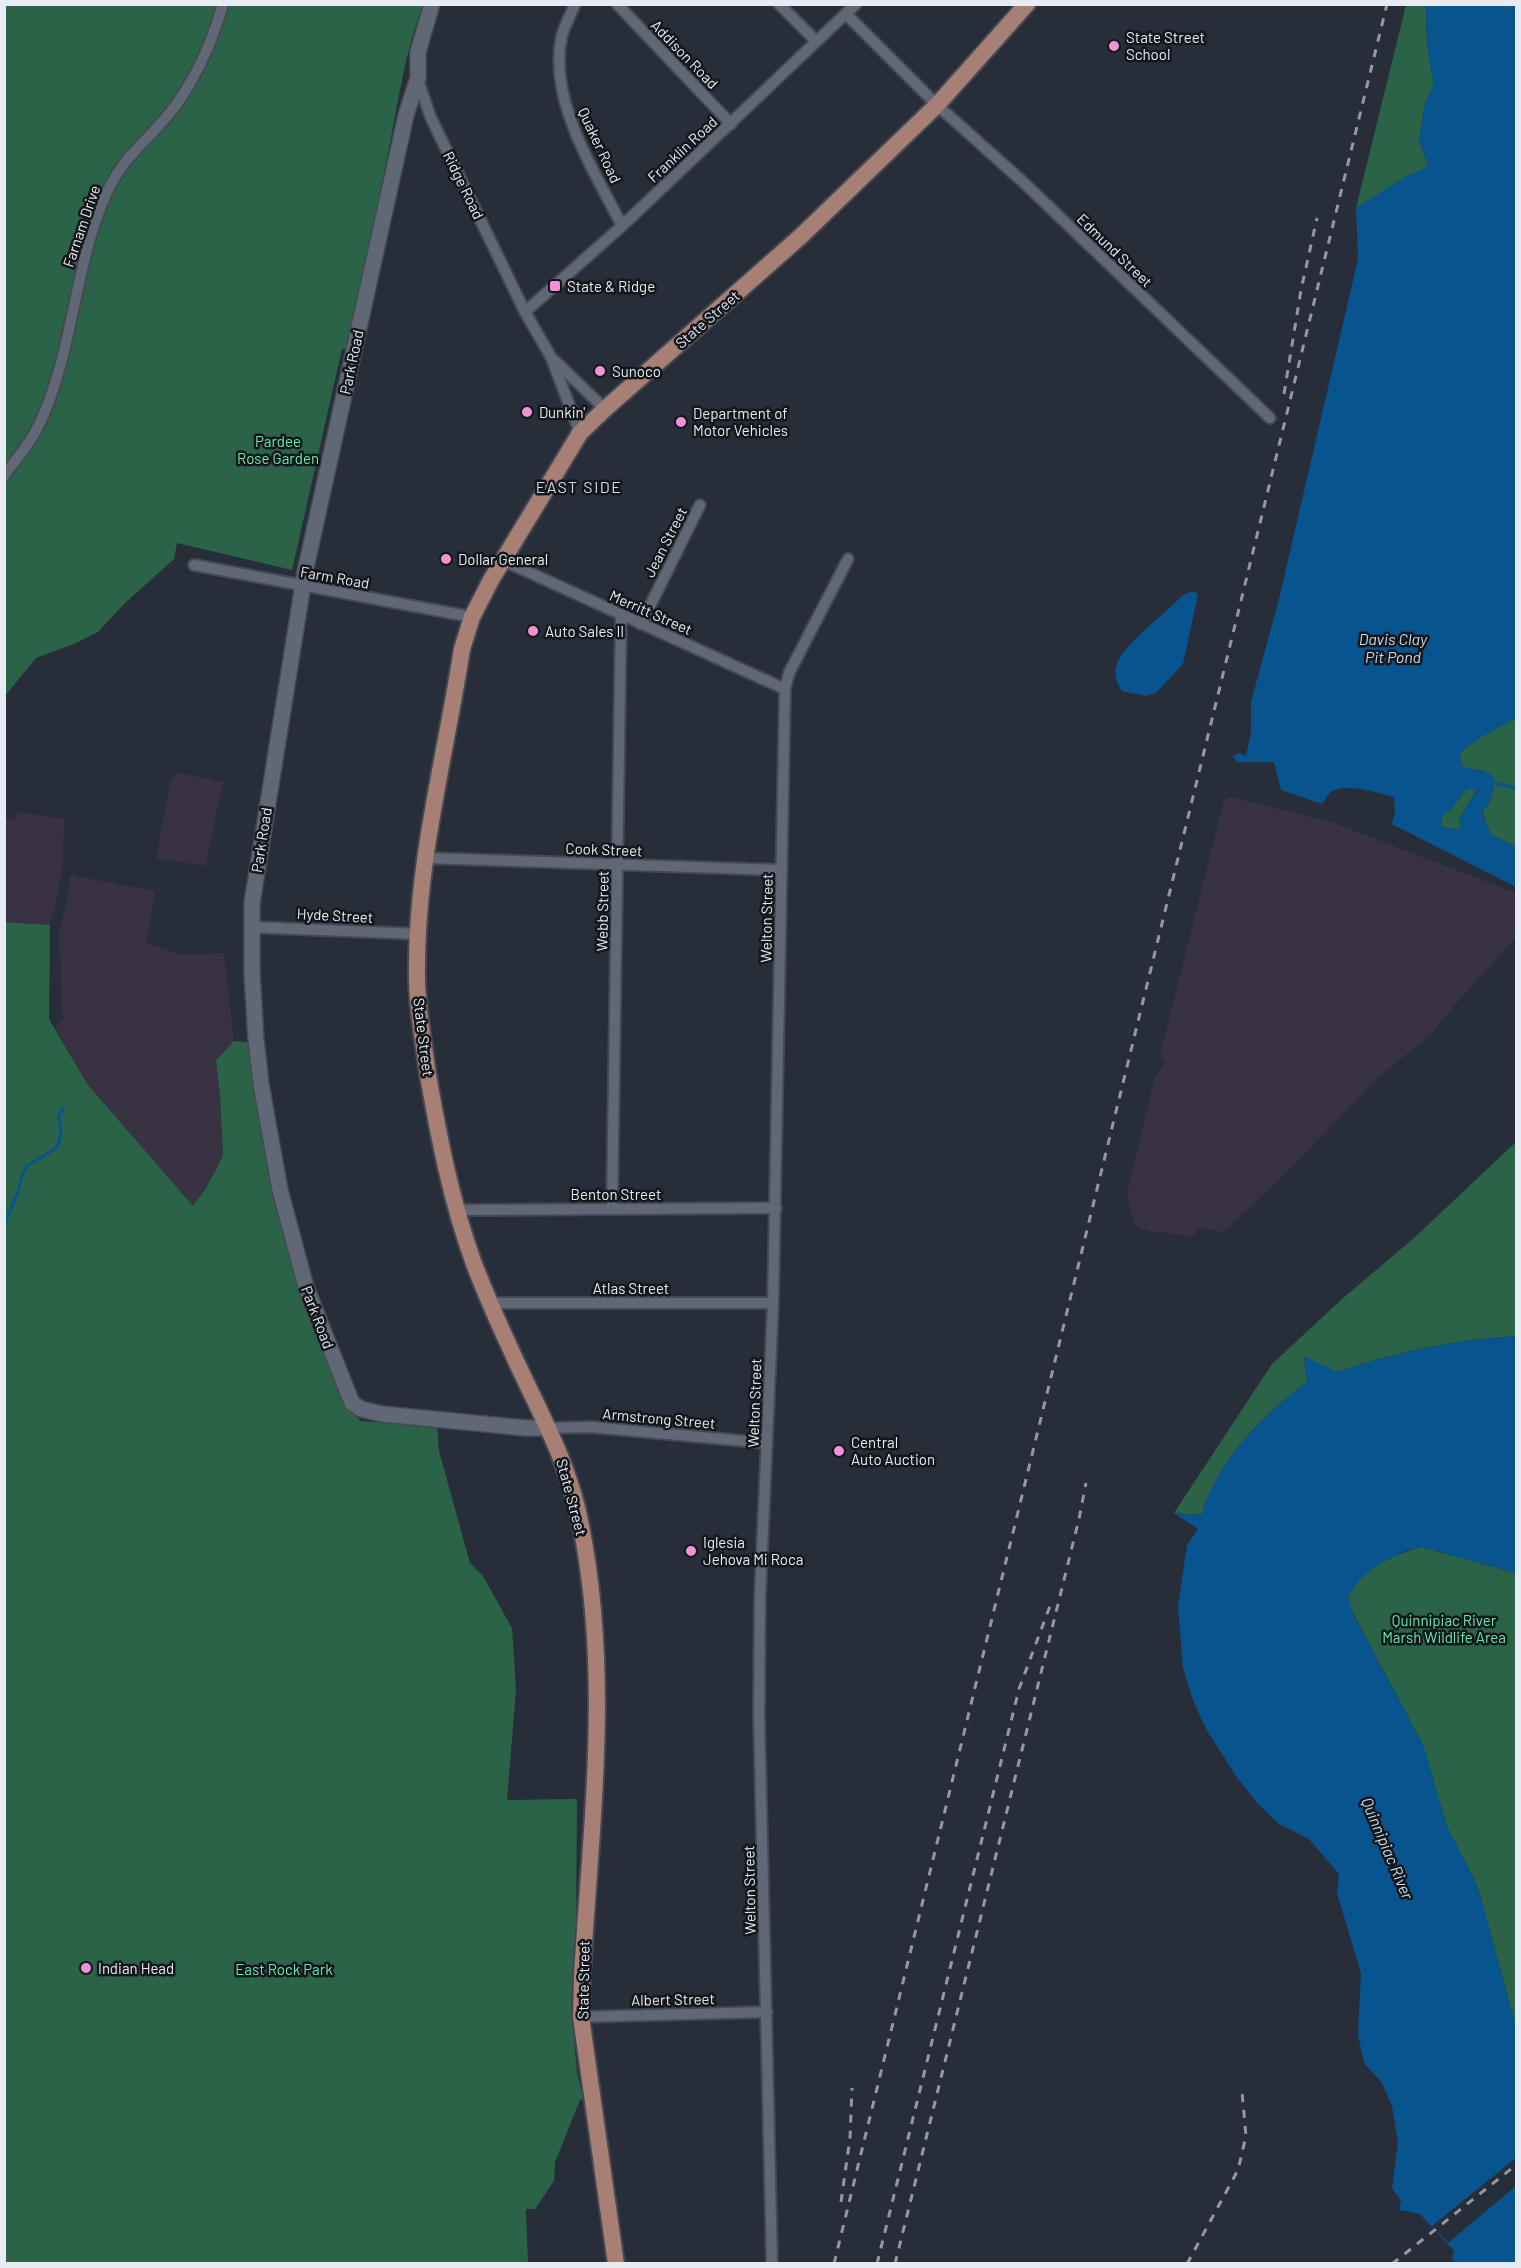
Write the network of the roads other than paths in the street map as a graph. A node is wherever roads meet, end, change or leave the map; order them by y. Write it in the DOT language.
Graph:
graph roads {
  1 [pos="223,4"];
  2 [pos="432,4"];
  3 [pos="575,4"];
  4 [pos="617,4"];
  5 [pos="780,4"];
  6 [pos="856,4"];
  7 [pos="1027,4"];
  8 [pos="846,14"];
  9 [pos="816,41"];
  10 [pos="418,78"];
  11 [pos="938,105"];
  12 [pos="731,124"];
  13 [pos="622,226"];
  14 [pos="525,312"];
  15 [pos="551,357"];
  16 [pos="604,409"];
  17 [pos="1270,418"];
  18 [pos="580,433"];
  19 [pos="4,476"];
  20 [pos="700,505"];
  21 [pos="848,559"];
  22 [pos="504,561"];
  23 [pos="194,565"];
  24 [pos="303,587"];
  25 [pos="621,615"];
  26 [pos="472,617"];
  27 [pos="641,624"];
  28 [pos="785,689"];
  29 [pos="426,858"];
  30 [pos="618,864"];
  31 [pos="782,870"];
  32 [pos="251,927"];
  33 [pos="418,934"];
  34 [pos="612,1208"];
  35 [pos="776,1208"];
  36 [pos="457,1210"];
  37 [pos="490,1303"];
  38 [pos="773,1303"];
  39 [pos="548,1428"];
  40 [pos="768,1443"];
  41 [pos="767,2012"];
  42 [pos="581,2017"];
  43 [pos="616,2264"];
  44 [pos="772,2264"];
  1 -- 19 [label="street, Farnam Drive"];
  2 -- 10 [label="main road, Ridge Road"];
  3 -- 13 [label="street, Quaker Road"];
  4 -- 12 [label="street, Addison Road"];
  5 -- 9 [label="street"];
  6 -- 8 [label="street, Franklin Road"];
  7 -- 11 [label="main road, State Street"];
  8 -- 9 [label="street, Franklin Road"];
  8 -- 11 [label="street, Edmund Street"];
  9 -- 12 [label="street, Franklin Road"];
  10 -- 14 [label="street, Ridge Road"];
  10 -- 24 [label="main road, Park Road"];
  11 -- 16 [label="main road, State Street"];
  11 -- 17 [label="street, Edmund Street"];
  12 -- 13 [label="street, Franklin Road"];
  13 -- 14 [label="street, Franklin Road"];
  14 -- 15 [label="street, Ridge Road"];
  15 -- 16 [label="street, Ridge Road"];
  15 -- 18 [label="street, Ridge Road"];
  16 -- 18 [label="main road, State Street"];
  18 -- 22 [label="main road, State Street"];
  20 -- 27 [label="street, Jean Street"];
  21 -- 28 [label="street, Welton Street"];
  22 -- 25 [label="street, Merritt Street"];
  22 -- 26 [label="main road, State Street"];
  23 -- 24 [label="street, Farm Road"];
  24 -- 26 [label="street, Farm Road"];
  24 -- 32 [label="main road, Park Road"];
  25 -- 27 [label="street, Merritt Street"];
  25 -- 30 [label="street, Webb Street"];
  26 -- 29 [label="main road, State Street"];
  27 -- 28 [label="street, Merritt Street"];
  28 -- 31 [label="street, Welton Street"];
  29 -- 30 [label="street, Cook Street"];
  29 -- 33 [label="main road, State Street"];
  30 -- 31 [label="street, Cook Street"];
  30 -- 34 [label="street, Webb Street"];
  31 -- 35 [label="street, Welton Street"];
  32 -- 33 [label="street, Hyde Street"];
  32 -- 39 [label="main road, Park Road"];
  33 -- 36 [label="main road, State Street"];
  34 -- 35 [label="street, Benton Street"];
  34 -- 36 [label="street, Benton Street"];
  35 -- 38 [label="street, Welton Street"];
  36 -- 37 [label="main road, State Street"];
  37 -- 38 [label="street, Atlas Street"];
  37 -- 39 [label="main road, State Street"];
  38 -- 40 [label="street, Welton Street"];
  39 -- 40 [label="street, Armstrong Street"];
  39 -- 42 [label="main road, State Street"];
  40 -- 41 [label="street, Welton Street"];
  41 -- 42 [label="street, Albert Street"];
  41 -- 44 [label="street, Welton Street"];
  42 -- 43 [label="main road, State Street"];
}
